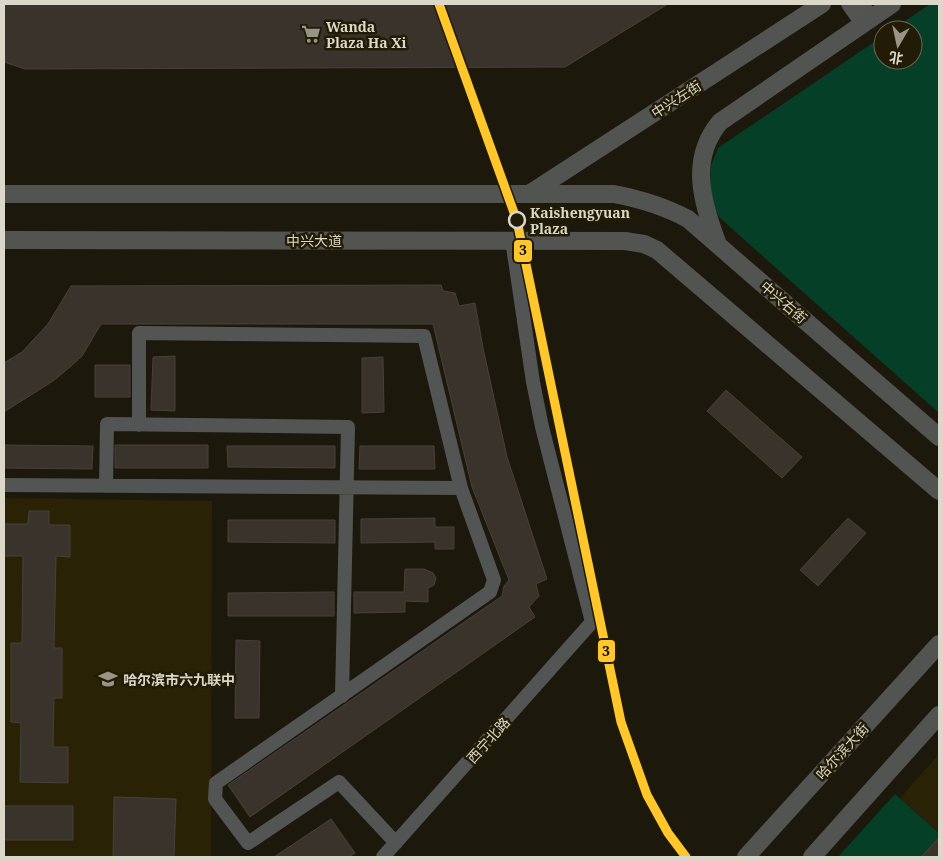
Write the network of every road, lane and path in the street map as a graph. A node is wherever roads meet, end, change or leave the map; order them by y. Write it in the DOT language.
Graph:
graph roads {
  1 [pos="822,4"];
  2 [pos="848,4"];
  3 [pos="892,4"];
  4 [pos="865,15"];
  5 [pos="4,194"];
  6 [pos="529,194"];
  7 [pos="4,240"];
  8 [pos="512,240"];
  9 [pos="718,245"];
  10 [pos="139,425"];
  11 [pos="939,438"];
  12 [pos="4,485"];
  13 [pos="106,486"];
  14 [pos="934,486"];
  15 [pos="347,487"];
  16 [pos="461,488"];
  17 [pos="939,501"];
  18 [pos="939,644"];
  19 [pos="342,696"];
  20 [pos="939,715"];
  21 [pos="396,843"];
  22 [pos="383,857"];
  23 [pos="746,857"];
  24 [pos="812,857"];
  1 -- 6 [label="main road, 中兴左街"];
  2 -- 4 [label="street"];
  3 -- 4 [label="main road"];
  4 -- 9 [label="main road"];
  5 -- 6 [label="main road"];
  6 -- 9 [label="main road, 中兴右街"];
  7 -- 8 [label="main road, 中兴大道"];
  8 -- 14 [label="main road, 中兴大道"];
  8 -- 21 [label="street, 西宁北路"];
  9 -- 11 [label="main road, 中兴右街"];
  10 -- 13 [label="street"];
  10 -- 15 [label="street"];
  10 -- 16 [label="street"];
  12 -- 13 [label="street"];
  13 -- 15 [label="street"];
  14 -- 17 [label="main road"];
  15 -- 16 [label="street"];
  15 -- 19 [label="street"];
  16 -- 19 [label="street"];
  18 -- 23 [label="main road, 哈尔滨大街"];
  19 -- 21 [label="street"];
  20 -- 24 [label="main road"];
  21 -- 22 [label="street, 西宁北路"];
}
